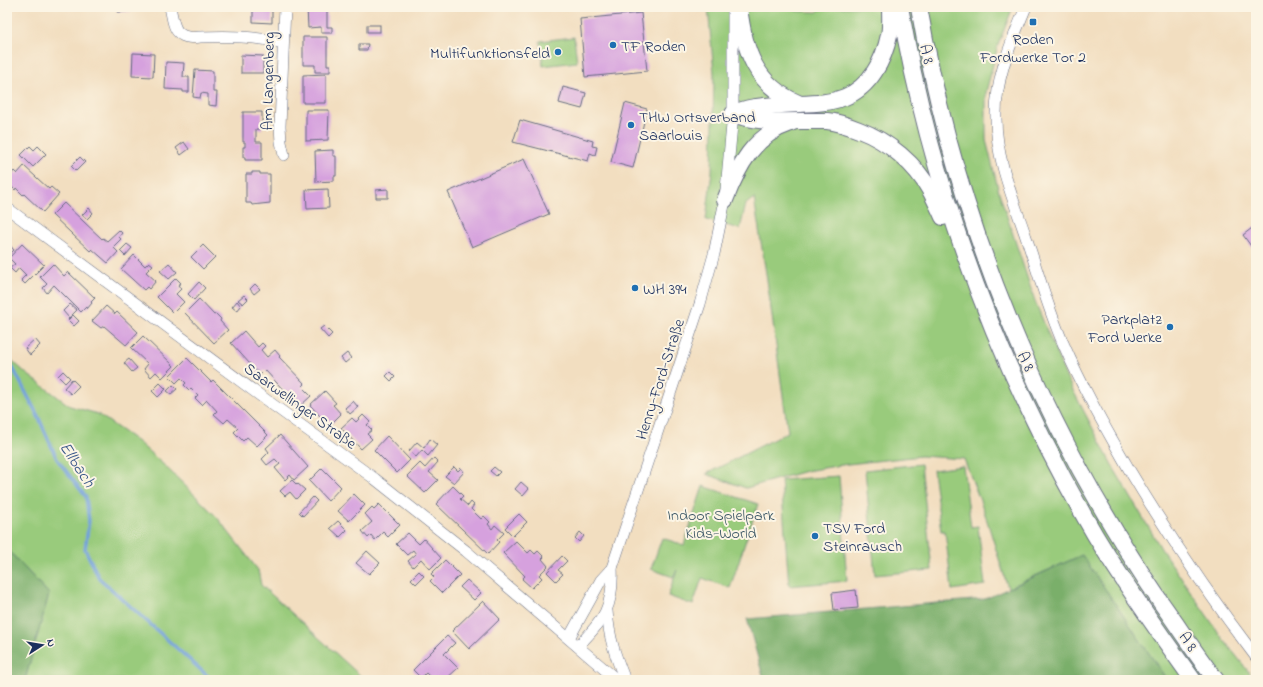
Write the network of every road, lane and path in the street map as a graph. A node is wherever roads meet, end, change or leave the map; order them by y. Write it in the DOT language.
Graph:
graph roads {
  1 [pos="170,7"];
  2 [pos="285,7"];
  3 [pos="733,7"];
  4 [pos="739,7"];
  5 [pos="890,7"];
  6 [pos="900,7"];
  7 [pos="919,7"];
  8 [pos="1026,7"];
  9 [pos="283,43"];
  10 [pos="800,103"];
  11 [pos="733,114"];
  12 [pos="799,121"];
  13 [pos="284,155"];
  14 [pos="725,200"];
  15 [pos="7,208"];
  16 [pos="968,268"];
  17 [pos="612,568"];
  18 [pos="607,611"];
  19 [pos="569,638"];
  20 [pos="578,646"];
  21 [pos="1256,657"];
  22 [pos="617,680"];
  23 [pos="625,680"];
  24 [pos="1193,680"];
  25 [pos="1216,680"];
  1 -- 9 [label="street"];
  2 -- 9 [label="street, Am Langenberg"];
  3 -- 11 [label="street, Henry-Ford-Straße"];
  4 -- 10 [label="highway"];
  5 -- 10 [label="highway"];
  6 -- 16 [label="highway, A 8 / A 8"];
  7 -- 25 [label="highway, A 8 / A 8"];
  8 -- 21 [label="street"];
  9 -- 13 [label="street, Am Langenberg"];
  10 -- 11 [label="highway"];
  11 -- 12 [label="highway"];
  11 -- 14 [label="street, Henry-Ford-Straße"];
  12 -- 14 [label="highway"];
  12 -- 16 [label="highway"];
  14 -- 17 [label="street, Henry-Ford-Straße"];
  15 -- 19 [label="street, Saarwellinger Straße"];
  16 -- 24 [label="highway, A 8 / A 8"];
  17 -- 18 [label="street, Henry-Ford-Straße"];
  17 -- 19 [label="street, Henry-Ford-Straße"];
  18 -- 20 [label="street, Henry-Ford-Straße"];
  18 -- 23 [label="street"];
  19 -- 20 [label="street, Saarwellinger Straße"];
  20 -- 22 [label="street, Saarwellinger Straße"];
}
